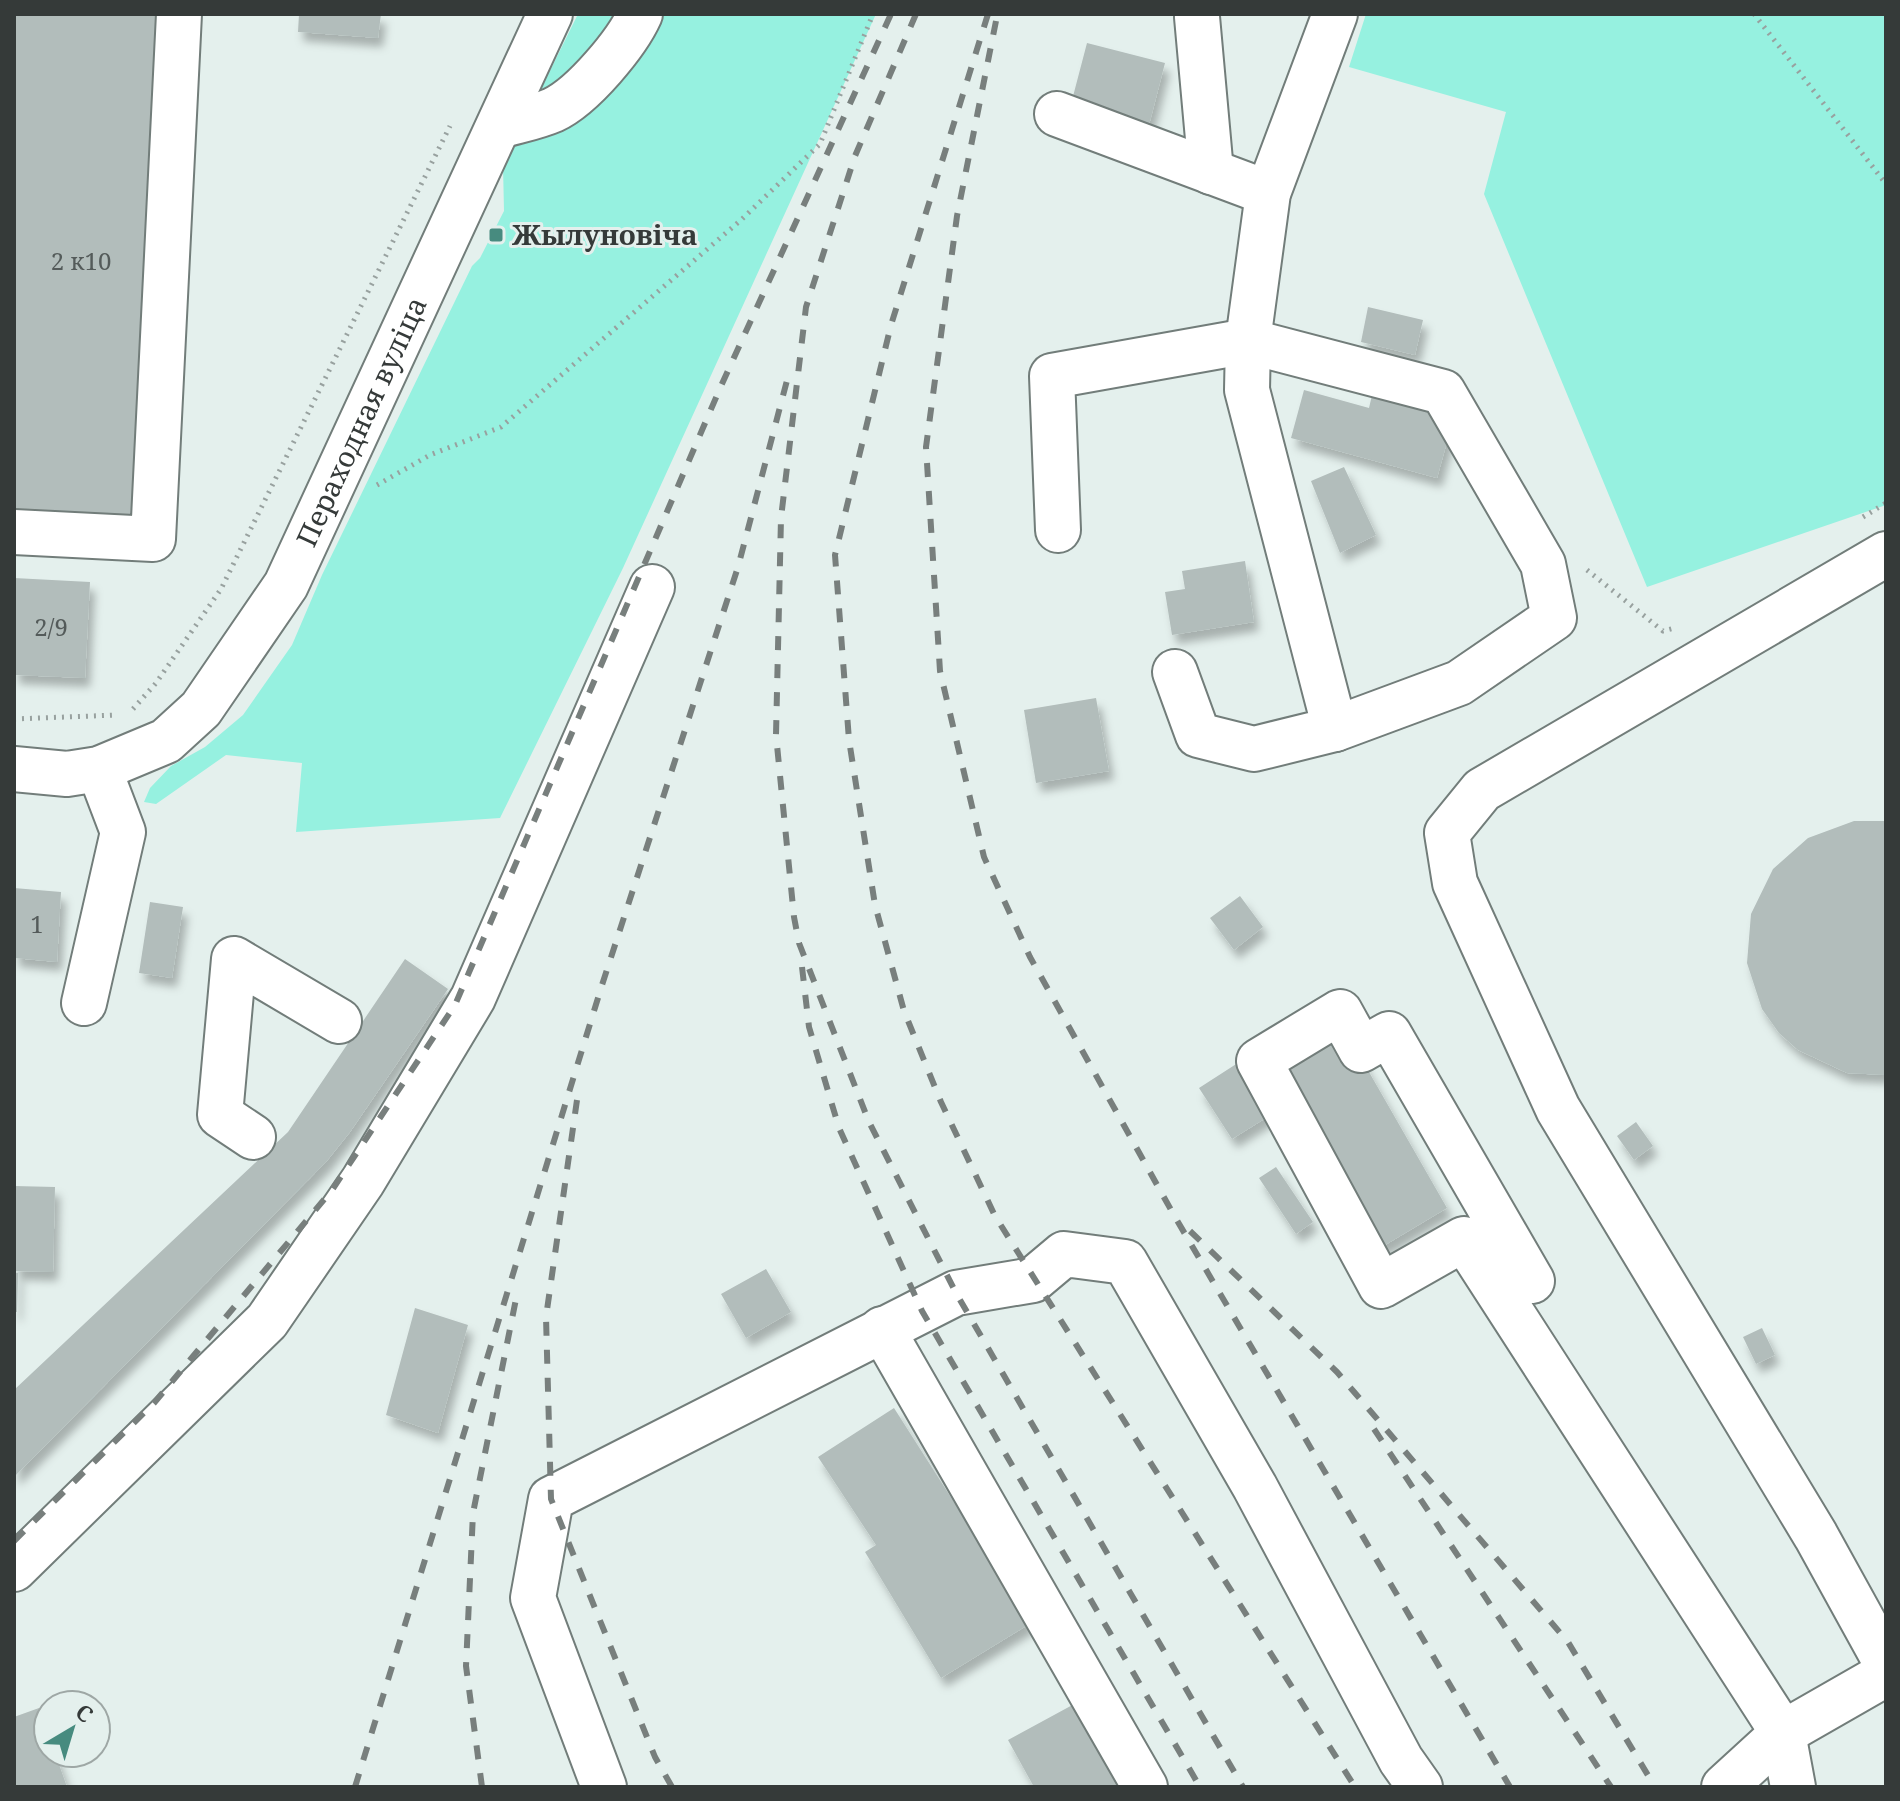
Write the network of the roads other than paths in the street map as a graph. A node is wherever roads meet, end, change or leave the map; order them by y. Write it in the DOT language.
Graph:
graph roads {
  1 [pos="179,14"];
  2 [pos="550,14"];
  3 [pos="640,14"];
  4 [pos="1335,14"];
  5 [pos="1197,17"];
  6 [pos="1057,114"];
  7 [pos="500,126"];
  8 [pos="1211,172"];
  9 [pos="1268,193"];
  10 [pos="1248,341"];
  11 [pos="1058,530"];
  12 [pos="14,532"];
  13 [pos="1886,554"];
  14 [pos="652,587"];
  15 [pos="1175,672"];
  16 [pos="1335,729"];
  17 [pos="14,769"];
  18 [pos="99,769"];
  19 [pos="84,1003"];
  20 [pos="339,1021"];
  21 [pos="253,1137"];
  22 [pos="1532,1281"];
  23 [pos="882,1329"];
  24 [pos="14,1569"];
  25 [pos="1886,1663"];
  26 [pos="1886,1674"];
  27 [pos="1783,1733"];
  28 [pos="604,1787"];
  29 [pos="1145,1787"];
  30 [pos="1420,1787"];
  31 [pos="1724,1787"];
  32 [pos="1793,1787"];
  1 -- 12 [label="street"];
  2 -- 7 [label="street, Пераходная вуліца"];
  3 -- 7 [label="street"];
  4 -- 9 [label="street"];
  5 -- 8 [label="street"];
  6 -- 8 [label="street"];
  7 -- 18 [label="street, Пераходная вуліца"];
  8 -- 9 [label="street"];
  9 -- 10 [label="street"];
  10 -- 11 [label="street"];
  10 -- 16 [label="street"];
  10 -- 16 [label="street"];
  13 -- 25 [label="street"];
  14 -- 24 [label="street"];
  15 -- 16 [label="street"];
  17 -- 18 [label="street, Пераходная вуліца"];
  18 -- 19 [label="street"];
  20 -- 21 [label="street"];
  22 -- 27 [label="street"];
  23 -- 28 [label="street"];
  23 -- 29 [label="street"];
  23 -- 30 [label="street"];
  26 -- 27 [label="street"];
  27 -- 31 [label="street"];
  27 -- 32 [label="street"];
}
